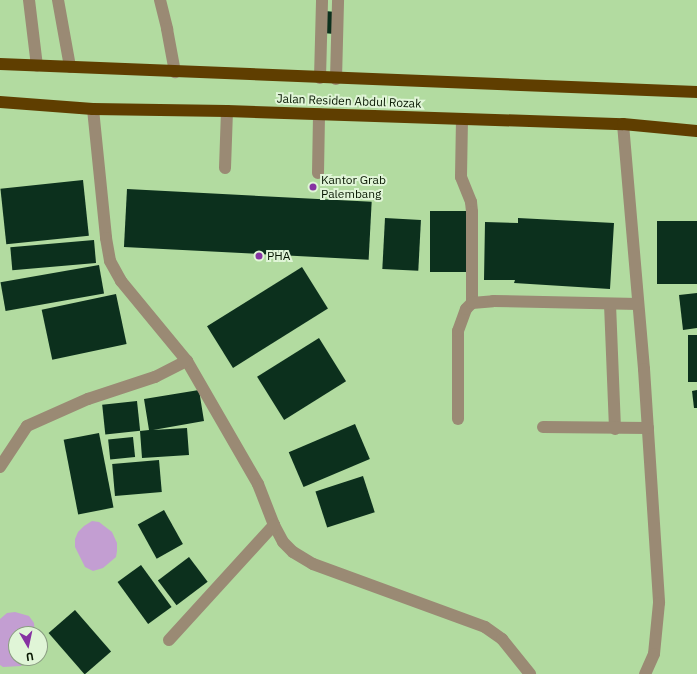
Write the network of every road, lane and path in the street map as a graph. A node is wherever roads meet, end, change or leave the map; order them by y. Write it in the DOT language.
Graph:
graph roads {
  1 [pos="29,0"];
  2 [pos="58,0"];
  3 [pos="160,0"];
  4 [pos="322,0"];
  5 [pos="338,0"];
  6 [pos="0,64"];
  7 [pos="37,66"];
  8 [pos="70,67"];
  9 [pos="175,72"];
  10 [pos="320,78"];
  11 [pos="336,79"];
  12 [pos="697,92"];
  13 [pos="0,102"];
  14 [pos="93,109"];
  15 [pos="227,111"];
  16 [pos="319,114"];
  17 [pos="462,119"];
  18 [pos="623,124"];
  19 [pos="697,131"];
  20 [pos="225,168"];
  21 [pos="318,173"];
  22 [pos="472,303"];
  23 [pos="614,304"];
  24 [pos="638,304"];
  25 [pos="187,361"];
  26 [pos="458,419"];
  27 [pos="543,427"];
  28 [pos="642,428"];
  29 [pos="615,429"];
  30 [pos="0,468"];
  31 [pos="274,525"];
  32 [pos="169,640"];
  33 [pos="530,674"];
  34 [pos="645,674"];
  1 -- 7 [label="street"];
  2 -- 8 [label="street"];
  3 -- 9 [label="street"];
  4 -- 10 [label="street"];
  5 -- 11 [label="street"];
  6 -- 7 [label="highway, Jalan Residen Abdul Rozak"];
  7 -- 8 [label="highway, Jalan Residen Abdul Rozak"];
  8 -- 9 [label="highway, Jalan Residen Abdul Rozak"];
  9 -- 10 [label="highway, Jalan Residen Abdul Rozak"];
  10 -- 11 [label="highway, Jalan Residen Abdul Rozak"];
  11 -- 12 [label="highway, Jalan Residen Abdul Rozak"];
  13 -- 14 [label="highway, Jalan Residen Abdul Rozak"];
  14 -- 15 [label="highway, Jalan Residen Abdul Rozak"];
  14 -- 25 [label="street"];
  15 -- 16 [label="highway, Jalan Residen Abdul Rozak"];
  15 -- 20 [label="street"];
  16 -- 17 [label="highway, Jalan Residen Abdul Rozak"];
  16 -- 21 [label="street"];
  17 -- 18 [label="highway, Jalan Residen Abdul Rozak"];
  17 -- 22 [label="street"];
  18 -- 19 [label="highway, Jalan Residen Abdul Rozak"];
  18 -- 24 [label="street"];
  22 -- 23 [label="street"];
  22 -- 26 [label="street"];
  23 -- 24 [label="street"];
  23 -- 29 [label="street"];
  24 -- 28 [label="street"];
  25 -- 30 [label="street"];
  25 -- 31 [label="street"];
  27 -- 29 [label="street"];
  28 -- 29 [label="street"];
  28 -- 34 [label="street"];
  31 -- 32 [label="street"];
  31 -- 33 [label="street"];
}
